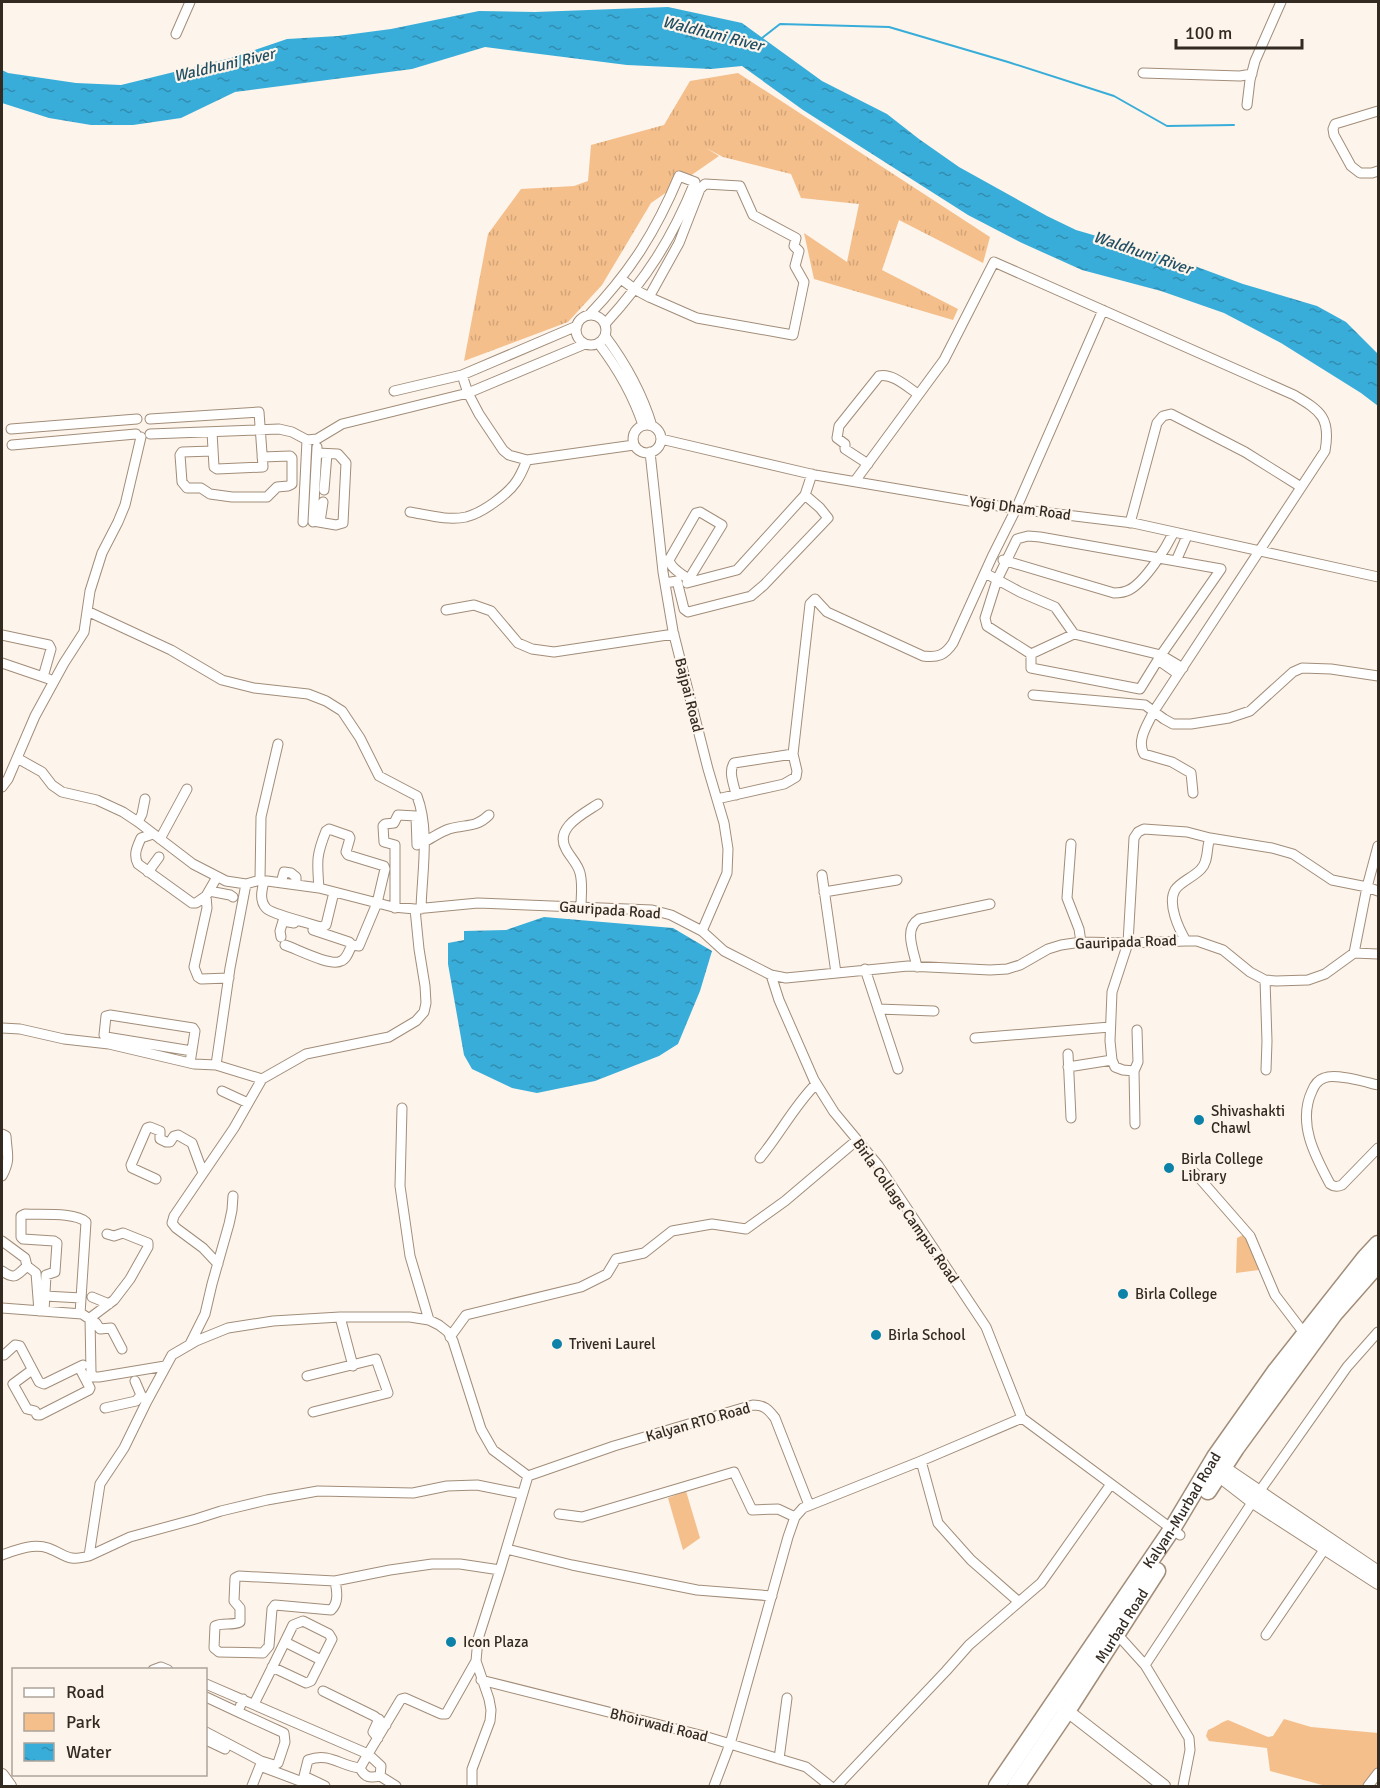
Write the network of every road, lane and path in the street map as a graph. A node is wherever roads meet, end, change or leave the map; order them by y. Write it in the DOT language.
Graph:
graph roads {
  1 [pos="190,2"];
  2 [pos="1281,2"];
  3 [pos="176,34"];
  4 [pos="1143,73"];
  5 [pos="1252,74"];
  6 [pos="1247,105"];
  7 [pos="1378,111"];
  8 [pos="1378,171"];
  9 [pos="621,279"];
  10 [pos="636,290"];
  11 [pos="650,297"];
  12 [pos="1103,310"];
  13 [pos="589,315"];
  14 [pos="605,324"];
  15 [pos="577,326"];
  16 [pos="602,340"];
  17 [pos="585,344"];
  18 [pos="462,375"];
  19 [pos="394,391"];
  20 [pos="468,393"];
  21 [pos="918,394"];
  22 [pos="137,419"];
  23 [pos="150,419"];
  24 [pos="647,426"];
  25 [pos="11,429"];
  26 [pos="261,430"];
  27 [pos="212,432"];
  28 [pos="142,435"];
  29 [pos="312,439"];
  30 [pos="661,439"];
  31 [pos="634,445"];
  32 [pos="12,446"];
  33 [pos="213,451"];
  34 [pos="316,453"];
  35 [pos="650,453"];
  36 [pos="327,454"];
  37 [pos="262,457"];
  38 [pos="527,460"];
  39 [pos="868,464"];
  40 [pos="812,474"];
  41 [pos="310,478"];
  42 [pos="855,481"];
  43 [pos="1301,487"];
  44 [pos="324,490"];
  45 [pos="805,495"];
  46 [pos="323,501"];
  47 [pos="1016,509"];
  48 [pos="410,512"];
  49 [pos="312,522"];
  50 [pos="1130,523"];
  51 [pos="1174,532"];
  52 [pos="1187,536"];
  53 [pos="1259,552"];
  54 [pos="992,557"];
  55 [pos="1160,558"];
  56 [pos="1176,561"];
  57 [pos="1006,562"];
  58 [pos="985,573"];
  59 [pos="1378,577"];
  60 [pos="690,580"];
  61 [pos="997,580"];
  62 [pos="665,583"];
  63 [pos="679,585"];
  64 [pos="446,610"];
  65 [pos="87,611"];
  66 [pos="674,634"];
  67 [pos="1074,634"];
  68 [pos="2,635"];
  69 [pos="1031,654"];
  70 [pos="1160,658"];
  71 [pos="2,663"];
  72 [pos="1180,671"];
  73 [pos="1378,676"];
  74 [pos="43,677"];
  75 [pos="54,680"];
  76 [pos="1033,695"];
  77 [pos="1154,711"];
  78 [pos="278,744"];
  79 [pos="793,754"];
  80 [pos="17,758"];
  81 [pos="2,787"];
  82 [pos="187,789"];
  83 [pos="1193,793"];
  84 [pos="736,795"];
  85 [pos="144,799"];
  86 [pos="717,799"];
  87 [pos="598,804"];
  88 [pos="489,815"];
  89 [pos="141,821"];
  90 [pos="156,837"];
  91 [pos="1210,838"];
  92 [pos="420,844"];
  93 [pos="1071,844"];
  94 [pos="1378,846"];
  95 [pos="159,857"];
  96 [pos="148,872"];
  97 [pos="822,875"];
  98 [pos="217,877"];
  99 [pos="262,880"];
  100 [pos="897,880"];
  101 [pos="246,884"];
  102 [pos="1367,887"];
  103 [pos="319,888"];
  104 [pos="1378,891"];
  105 [pos="334,892"];
  106 [pos="824,892"];
  107 [pos="208,893"];
  108 [pos="233,897"];
  109 [pos="378,903"];
  110 [pos="990,904"];
  111 [pos="581,906"];
  112 [pos="395,908"];
  113 [pos="418,909"];
  114 [pos="702,931"];
  115 [pos="1186,941"];
  116 [pos="1081,942"];
  117 [pos="1128,943"];
  118 [pos="352,945"];
  119 [pos="1354,953"];
  120 [pos="1378,954"];
  121 [pos="917,967"];
  122 [pos="865,969"];
  123 [pos="836,973"];
  124 [pos="771,975"];
  125 [pos="229,978"];
  126 [pos="1265,980"];
  127 [pos="878,1009"];
  128 [pos="934,1011"];
  129 [pos="1110,1027"];
  130 [pos="2,1028"];
  131 [pos="1137,1030"];
  132 [pos="975,1038"];
  133 [pos="192,1051"];
  134 [pos="1068,1054"];
  135 [pos="1112,1060"];
  136 [pos="190,1063"];
  137 [pos="216,1065"];
  138 [pos="1068,1067"];
  139 [pos="898,1068"];
  140 [pos="1266,1070"];
  141 [pos="1134,1071"];
  142 [pos="262,1079"];
  143 [pos="816,1084"];
  144 [pos="1378,1085"];
  145 [pos="222,1091"];
  146 [pos="248,1103"];
  147 [pos="402,1108"];
  148 [pos="1071,1118"];
  149 [pos="1135,1124"];
  150 [pos="2,1134"];
  151 [pos="857,1140"];
  152 [pos="1378,1148"];
  153 [pos="760,1158"];
  154 [pos="203,1173"];
  155 [pos="1195,1173"];
  156 [pos="2,1176"];
  157 [pos="156,1179"];
  158 [pos="233,1196"];
  159 [pos="106,1234"];
  160 [pos="2,1241"];
  161 [pos="1378,1244"];
  162 [pos="218,1264"];
  163 [pos="1378,1264"];
  164 [pos="27,1266"];
  165 [pos="2,1271"];
  166 [pos="45,1296"];
  167 [pos="92,1297"];
  168 [pos="81,1298"];
  169 [pos="109,1304"];
  170 [pos="2,1308"];
  171 [pos="41,1311"];
  172 [pos="80,1314"];
  173 [pos="340,1317"];
  174 [pos="90,1318"];
  175 [pos="429,1320"];
  176 [pos="1378,1332"];
  177 [pos="450,1337"];
  178 [pos="1309,1339"];
  179 [pos="190,1344"];
  180 [pos="122,1349"];
  181 [pos="2,1354"];
  182 [pos="90,1362"];
  183 [pos="165,1366"];
  184 [pos="352,1366"];
  185 [pos="79,1367"];
  186 [pos="32,1370"];
  187 [pos="307,1376"];
  188 [pos="135,1381"];
  189 [pos="144,1398"];
  190 [pos="105,1408"];
  191 [pos="313,1412"];
  192 [pos="1022,1418"];
  193 [pos="921,1461"];
  194 [pos="1216,1468"];
  195 [pos="528,1476"];
  196 [pos="1111,1484"];
  197 [pos="522,1494"];
  198 [pos="1256,1497"];
  199 [pos="809,1505"];
  200 [pos="558,1514"];
  201 [pos="795,1517"];
  202 [pos="1176,1532"];
  203 [pos="1328,1544"];
  204 [pos="507,1549"];
  205 [pos="2,1555"];
  206 [pos="89,1556"];
  207 [pos="500,1570"];
  208 [pos="1378,1572"];
  209 [pos="334,1581"];
  210 [pos="1378,1583"];
  211 [pos="772,1596"];
  212 [pos="1019,1602"];
  213 [pos="1117,1634"];
  214 [pos="1266,1635"];
  215 [pos="285,1642"];
  216 [pos="321,1660"];
  217 [pos="476,1661"];
  218 [pos="1145,1665"];
  219 [pos="272,1667"];
  220 [pos="481,1680"];
  221 [pos="207,1684"];
  222 [pos="323,1691"];
  223 [pos="207,1697"];
  224 [pos="787,1698"];
  225 [pos="243,1699"];
  226 [pos="254,1704"];
  227 [pos="1059,1710"];
  228 [pos="238,1712"];
  229 [pos="279,1715"];
  230 [pos="383,1722"];
  231 [pos="273,1728"];
  232 [pos="207,1733"];
  233 [pos="207,1740"];
  234 [pos="730,1744"];
  235 [pos="369,1754"];
  236 [pos="779,1759"];
  237 [pos="260,1766"];
  238 [pos="360,1768"];
  239 [pos="1378,1773"];
  240 [pos="2,1775"];
  241 [pos="380,1776"];
  242 [pos="10,1786"];
  243 [pos="252,1786"];
  244 [pos="313,1786"];
  245 [pos="325,1786"];
  246 [pos="396,1786"];
  247 [pos="472,1786"];
  248 [pos="714,1786"];
  249 [pos="830,1786"];
  250 [pos="837,1786"];
  251 [pos="998,1786"];
  252 [pos="1016,1786"];
  253 [pos="1153,1786"];
  254 [pos="1164,1786"];
  255 [pos="1183,1786"];
  256 [pos="1368,1786"];
  1 -- 3 [label="street"];
  2 -- 5 [label="street"];
  4 -- 5 [label="street"];
  5 -- 6 [label="street"];
  7 -- 8 [label="street"];
  9 -- 10 [label="street"];
  9 -- 10 [label="street"];
  9 -- 13 [label="street"];
  10 -- 11 [label="street"];
  10 -- 14 [label="street"];
  11 -- 11 [label="street"];
  12 -- 21 [label="street"];
  12 -- 43 [label="street"];
  12 -- 47 [label="street"];
  13 -- 14 [label="street"];
  13 -- 15 [label="street"];
  14 -- 16 [label="street"];
  15 -- 17 [label="street"];
  15 -- 18 [label="street"];
  16 -- 17 [label="street"];
  16 -- 24 [label="street"];
  17 -- 20 [label="street"];
  18 -- 19 [label="street"];
  18 -- 20 [label="street"];
  20 -- 29 [label="street"];
  20 -- 38 [label="street"];
  21 -- 39 [label="street"];
  21 -- 39 [label="street"];
  22 -- 23 [label="street"];
  22 -- 25 [label="street"];
  22 -- 28 [label="street"];
  23 -- 26 [label="street"];
  23 -- 28 [label="street"];
  24 -- 30 [label="street"];
  24 -- 31 [label="street"];
  26 -- 27 [label="street"];
  26 -- 29 [label="street"];
  26 -- 37 [label="street"];
  27 -- 28 [label="street"];
  27 -- 33 [label="street"];
  28 -- 32 [label="street"];
  28 -- 65 [label="street"];
  29 -- 34 [label="street"];
  29 -- 41 [label="street"];
  30 -- 35 [label="street"];
  30 -- 40 [label="street, Yogi Dham Road"];
  31 -- 35 [label="street"];
  31 -- 38 [label="street"];
  33 -- 37 [label="street"];
  33 -- 37 [label="street"];
  34 -- 36 [label="street"];
  34 -- 41 [label="street"];
  35 -- 62 [label="street, Bajpai Road"];
  36 -- 44 [label="street"];
  36 -- 49 [label="street"];
  38 -- 48 [label="street"];
  39 -- 42 [label="street"];
  40 -- 42 [label="street, Yogi Dham Road"];
  40 -- 45 [label="street"];
  41 -- 49 [label="street"];
  42 -- 47 [label="street, Yogi Dham Road"];
  43 -- 50 [label="street"];
  43 -- 53 [label="street"];
  45 -- 60 [label="street"];
  45 -- 63 [label="street"];
  46 -- 49 [label="street"];
  47 -- 50 [label="street, Yogi Dham Road"];
  47 -- 54 [label="street"];
  50 -- 51 [label="street, Yogi Dham Road"];
  51 -- 52 [label="street, Yogi Dham Road"];
  51 -- 55 [label="street"];
  52 -- 53 [label="street, Yogi Dham Road"];
  52 -- 56 [label="street"];
  53 -- 59 [label="street, Yogi Dham Road"];
  53 -- 72 [label="street"];
  54 -- 57 [label="street"];
  54 -- 58 [label="street"];
  55 -- 56 [label="street"];
  55 -- 57 [label="street"];
  55 -- 57 [label="street"];
  56 -- 70 [label="street"];
  57 -- 61 [label="street"];
  58 -- 61 [label="street"];
  58 -- 79 [label="street"];
  60 -- 60 [label="street"];
  60 -- 63 [label="street"];
  61 -- 67 [label="street"];
  61 -- 69 [label="street"];
  62 -- 63 [label="street"];
  62 -- 66 [label="street, Bajpai Road"];
  64 -- 66 [label="street"];
  65 -- 75 [label="street"];
  65 -- 92 [label="street"];
  66 -- 86 [label="street, Bajpai Road"];
  67 -- 69 [label="street"];
  67 -- 70 [label="street"];
  68 -- 74 [label="street"];
  69 -- 70 [label="street"];
  70 -- 72 [label="street"];
  71 -- 74 [label="street"];
  72 -- 77 [label="street"];
  73 -- 77 [label="street"];
  74 -- 75 [label="street"];
  75 -- 80 [label="street"];
  76 -- 77 [label="street"];
  77 -- 83 [label="street"];
  78 -- 99 [label="street"];
  79 -- 84 [label="street"];
  79 -- 84 [label="street"];
  80 -- 81 [label="street"];
  80 -- 89 [label="street, Gauripada Road"];
  82 -- 90 [label="street"];
  84 -- 86 [label="street"];
  85 -- 89 [label="street"];
  86 -- 114 [label="street, Bajpai Road"];
  87 -- 111 [label="street"];
  88 -- 92 [label="street"];
  89 -- 90 [label="street, Gauripada Road"];
  90 -- 96 [label="street"];
  90 -- 98 [label="street, Gauripada Road"];
  91 -- 102 [label="street"];
  91 -- 115 [label="street"];
  91 -- 117 [label="street"];
  92 -- 112 [label="street"];
  92 -- 113 [label="street"];
  93 -- 116 [label="street"];
  94 -- 102 [label="street"];
  95 -- 96 [label="street"];
  96 -- 107 [label="street"];
  97 -- 106 [label="street"];
  98 -- 101 [label="street, Gauripada Road"];
  98 -- 107 [label="street"];
  99 -- 101 [label="street, Gauripada Road"];
  99 -- 103 [label="street, Gauripada Road"];
  99 -- 105 [label="street"];
  100 -- 106 [label="street"];
  101 -- 125 [label="street"];
  102 -- 104 [label="street"];
  102 -- 119 [label="street"];
  103 -- 105 [label="street, Gauripada Road"];
  103 -- 109 [label="street"];
  105 -- 109 [label="street, Gauripada Road"];
  106 -- 123 [label="street"];
  107 -- 108 [label="street"];
  107 -- 125 [label="street"];
  109 -- 112 [label="street, Gauripada Road"];
  109 -- 118 [label="street"];
  110 -- 121 [label="street"];
  111 -- 113 [label="street, Gauripada Road"];
  111 -- 114 [label="street, Gauripada Road"];
  112 -- 113 [label="street, Gauripada Road"];
  113 -- 142 [label="street"];
  114 -- 124 [label="street, Gauripada Road"];
  115 -- 117 [label="street, Gauripada Road"];
  115 -- 126 [label="street, Gauripada Road"];
  116 -- 117 [label="street, Gauripada Road"];
  116 -- 121 [label="street, Gauripada Road"];
  117 -- 129 [label="street"];
  118 -- 118 [label="street"];
  119 -- 120 [label="street"];
  119 -- 126 [label="street"];
  121 -- 122 [label="street, Gauripada Road"];
  122 -- 123 [label="street, Gauripada Road"];
  122 -- 127 [label="street"];
  123 -- 124 [label="street, Gauripada Road"];
  124 -- 143 [label="street, Birla Collage Campus Road"];
  125 -- 137 [label="street"];
  126 -- 140 [label="street"];
  127 -- 128 [label="street"];
  127 -- 139 [label="street"];
  129 -- 132 [label="street"];
  129 -- 135 [label="street"];
  130 -- 136 [label="street"];
  131 -- 141 [label="street"];
  133 -- 133 [label="street"];
  133 -- 136 [label="street"];
  134 -- 138 [label="street"];
  135 -- 138 [label="street"];
  135 -- 141 [label="street"];
  136 -- 137 [label="street"];
  137 -- 142 [label="street"];
  138 -- 148 [label="street"];
  141 -- 149 [label="street"];
  142 -- 146 [label="street"];
  143 -- 151 [label="street, Birla Collage Campus Road"];
  143 -- 153 [label="street"];
  144 -- 152 [label="street"];
  145 -- 146 [label="street"];
  146 -- 154 [label="street"];
  147 -- 175 [label="street"];
  150 -- 156 [label="street"];
  151 -- 177 [label="street"];
  151 -- 192 [label="street, Birla Collage Campus Road"];
  154 -- 157 [label="street"];
  154 -- 162 [label="street"];
  155 -- 178 [label="street"];
  158 -- 162 [label="street"];
  159 -- 169 [label="street"];
  160 -- 164 [label="street"];
  161 -- 178 [label="highway, Kalyan-Murbad Road"];
  162 -- 179 [label="street"];
  163 -- 178 [label="highway"];
  164 -- 165 [label="street"];
  164 -- 171 [label="street"];
  166 -- 168 [label="street"];
  166 -- 168 [label="street"];
  166 -- 171 [label="street"];
  167 -- 169 [label="street"];
  168 -- 172 [label="street"];
  169 -- 174 [label="street"];
  170 -- 171 [label="street"];
  171 -- 172 [label="street"];
  172 -- 174 [label="street"];
  173 -- 175 [label="street"];
  173 -- 179 [label="street"];
  173 -- 184 [label="street"];
  174 -- 180 [label="street"];
  174 -- 182 [label="street"];
  175 -- 177 [label="street"];
  176 -- 198 [label="street"];
  177 -- 195 [label="street"];
  178 -- 194 [label="highway, Kalyan-Murbad Road"];
  179 -- 183 [label="street"];
  181 -- 186 [label="street"];
  182 -- 183 [label="street"];
  182 -- 185 [label="street"];
  183 -- 189 [label="street"];
  184 -- 187 [label="street"];
  184 -- 191 [label="street"];
  185 -- 186 [label="street"];
  185 -- 186 [label="street"];
  188 -- 189 [label="street"];
  189 -- 190 [label="street"];
  189 -- 206 [label="street"];
  192 -- 193 [label="street"];
  192 -- 196 [label="street"];
  193 -- 199 [label="street"];
  193 -- 212 [label="street"];
  194 -- 198 [label="street"];
  194 -- 202 [label="highway, Kalyan-Murbad Road"];
  195 -- 197 [label="street"];
  195 -- 199 [label="street, Kalyan RTO Road"];
  196 -- 202 [label="street"];
  196 -- 212 [label="street"];
  197 -- 204 [label="street"];
  197 -- 206 [label="street"];
  198 -- 203 [label="street"];
  198 -- 218 [label="street"];
  199 -- 201 [label="street"];
  200 -- 201 [label="street"];
  201 -- 211 [label="street"];
  202 -- 213 [label="highway, Murbad Road"];
  202 -- 227 [label="highway, Kalyan-Murbad Road"];
  203 -- 208 [label="street"];
  203 -- 210 [label="street"];
  203 -- 214 [label="street"];
  204 -- 207 [label="street"];
  204 -- 211 [label="street"];
  205 -- 206 [label="street"];
  207 -- 209 [label="street"];
  207 -- 217 [label="street"];
  209 -- 209 [label="street"];
  211 -- 234 [label="street"];
  212 -- 250 [label="street"];
  213 -- 218 [label="street"];
  213 -- 227 [label="highway, Murbad Road"];
  215 -- 216 [label="street"];
  215 -- 216 [label="street"];
  215 -- 219 [label="street"];
  216 -- 219 [label="street"];
  217 -- 220 [label="street"];
  217 -- 230 [label="street"];
  218 -- 255 [label="street"];
  219 -- 226 [label="street"];
  220 -- 234 [label="street, Bhoirwadi Road"];
  220 -- 247 [label="street"];
  221 -- 225 [label="street"];
  222 -- 230 [label="street"];
  223 -- 228 [label="street"];
  224 -- 236 [label="street"];
  225 -- 226 [label="street"];
  225 -- 228 [label="street"];
  226 -- 229 [label="street"];
  227 -- 251 [label="highway, Kalyan-Murbad Road"];
  227 -- 252 [label="highway, Murbad Road"];
  227 -- 253 [label="street"];
  227 -- 254 [label="street"];
  228 -- 231 [label="street"];
  229 -- 231 [label="street"];
  229 -- 235 [label="street"];
  230 -- 235 [label="street"];
  231 -- 232 [label="street"];
  233 -- 237 [label="street"];
  234 -- 236 [label="street, Bhoirwadi Road"];
  234 -- 248 [label="street"];
  235 -- 238 [label="street"];
  235 -- 241 [label="street"];
  236 -- 249 [label="street, Bhoirwadi Road"];
  237 -- 243 [label="street"];
  237 -- 244 [label="street"];
  238 -- 241 [label="street"];
  238 -- 245 [label="street"];
  239 -- 256 [label="street"];
  240 -- 242 [label="street"];
  241 -- 246 [label="street"];
}
